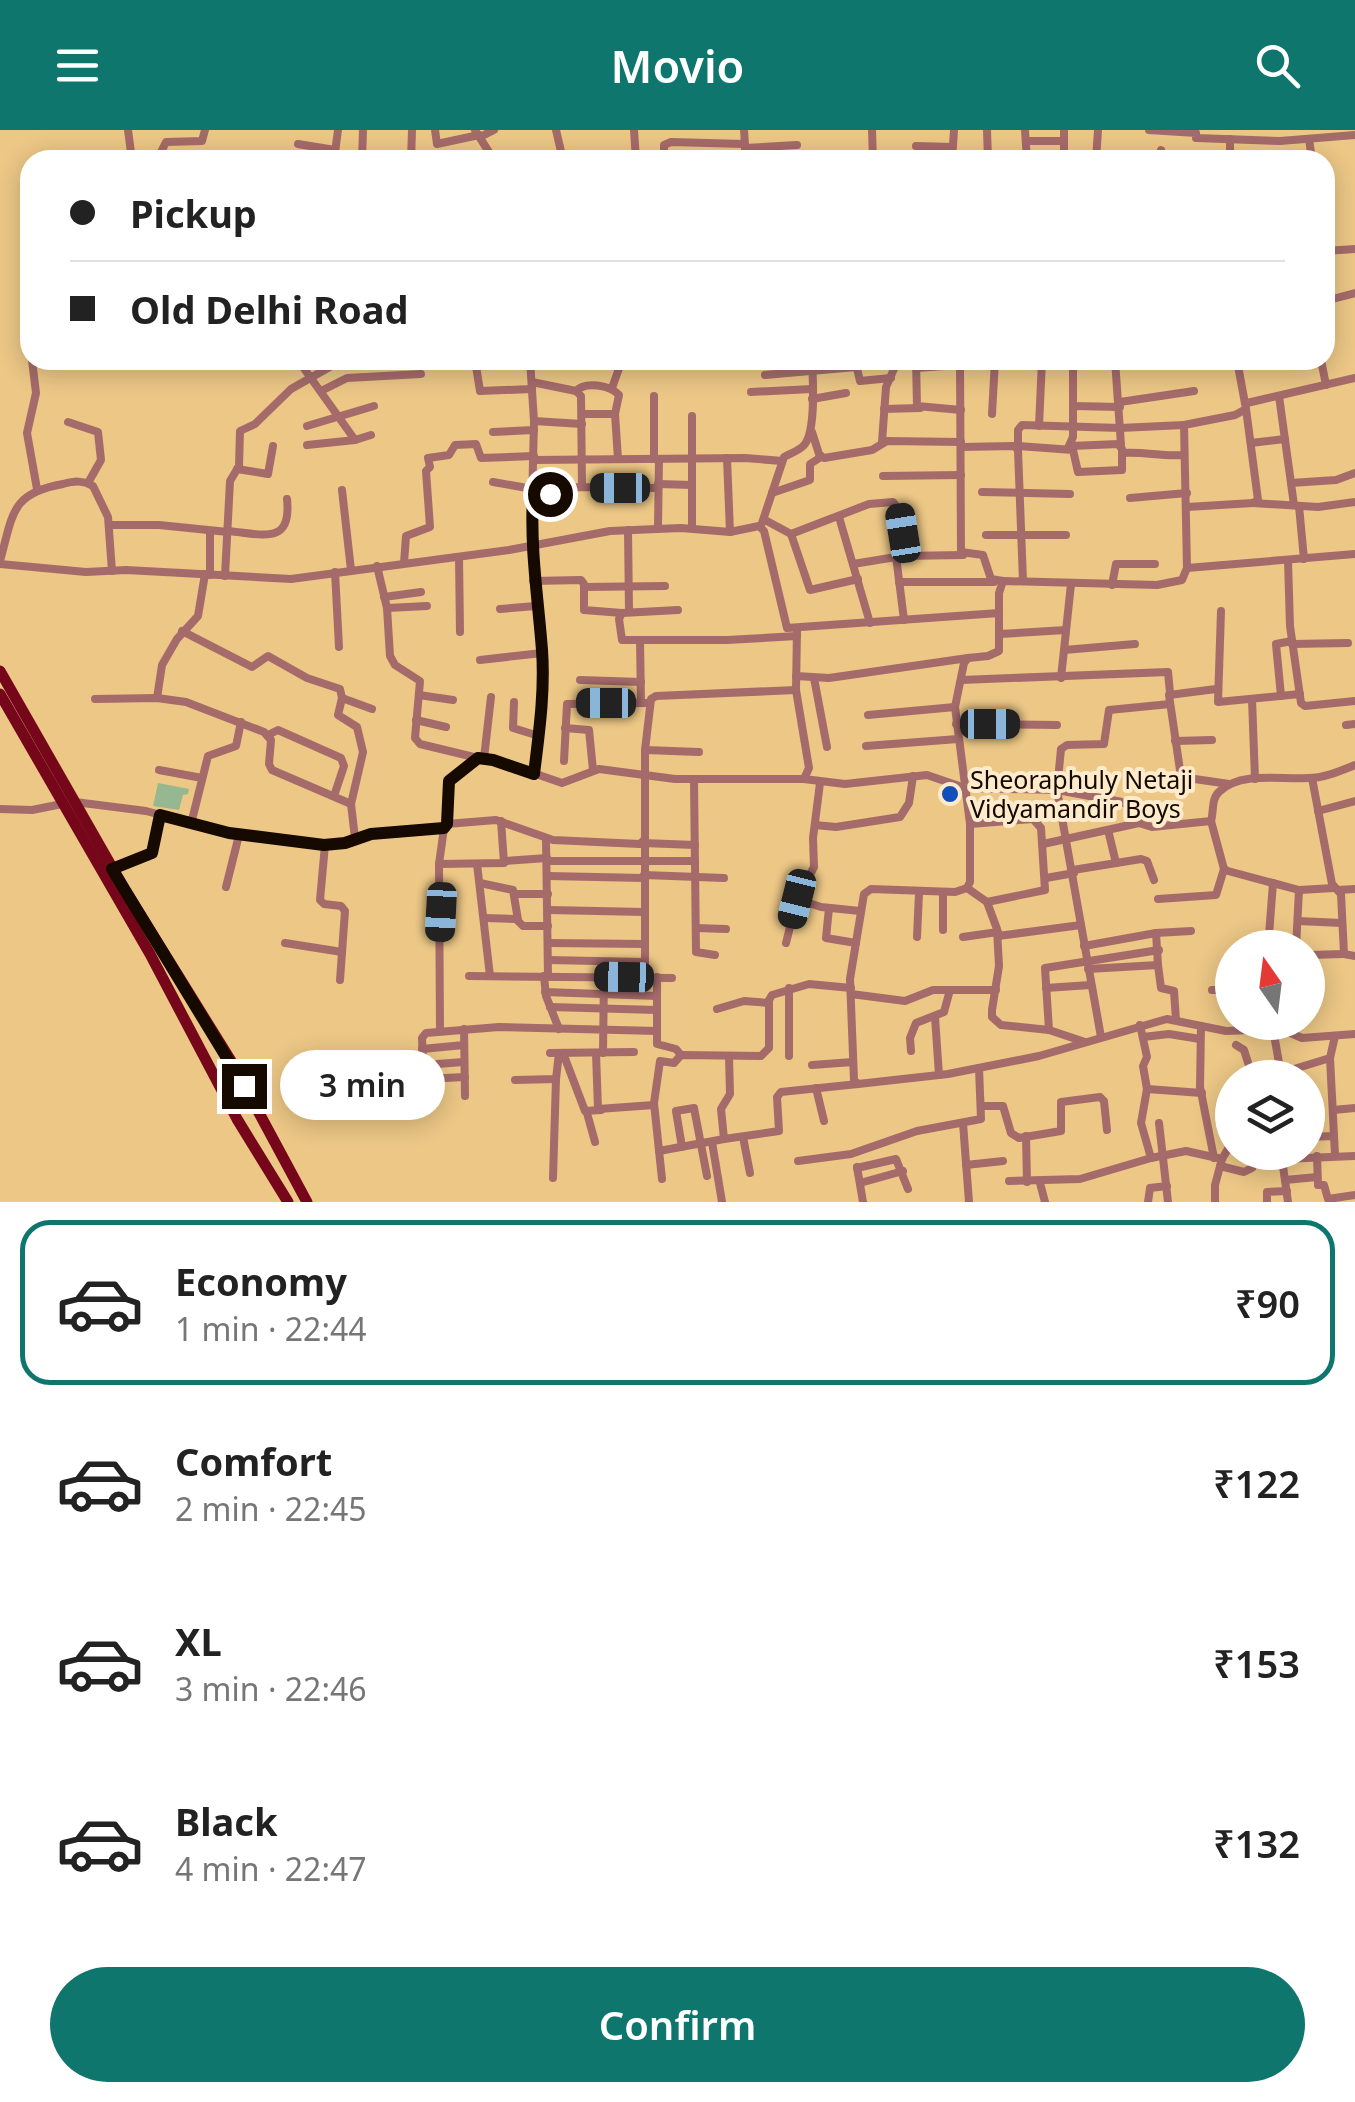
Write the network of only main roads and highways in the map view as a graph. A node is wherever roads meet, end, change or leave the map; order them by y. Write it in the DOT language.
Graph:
graph roads {
  1 [pos="0,671"];
  2 [pos="0,694"];
  3 [pos="68,803"];
  4 [pos="288,1202"];
  5 [pos="308,1202"];
  1 -- 3 [label="main road"];
  2 -- 3 [label="main road"];
  3 -- 4 [label="main road"];
  3 -- 5 [label="main road"];
}
